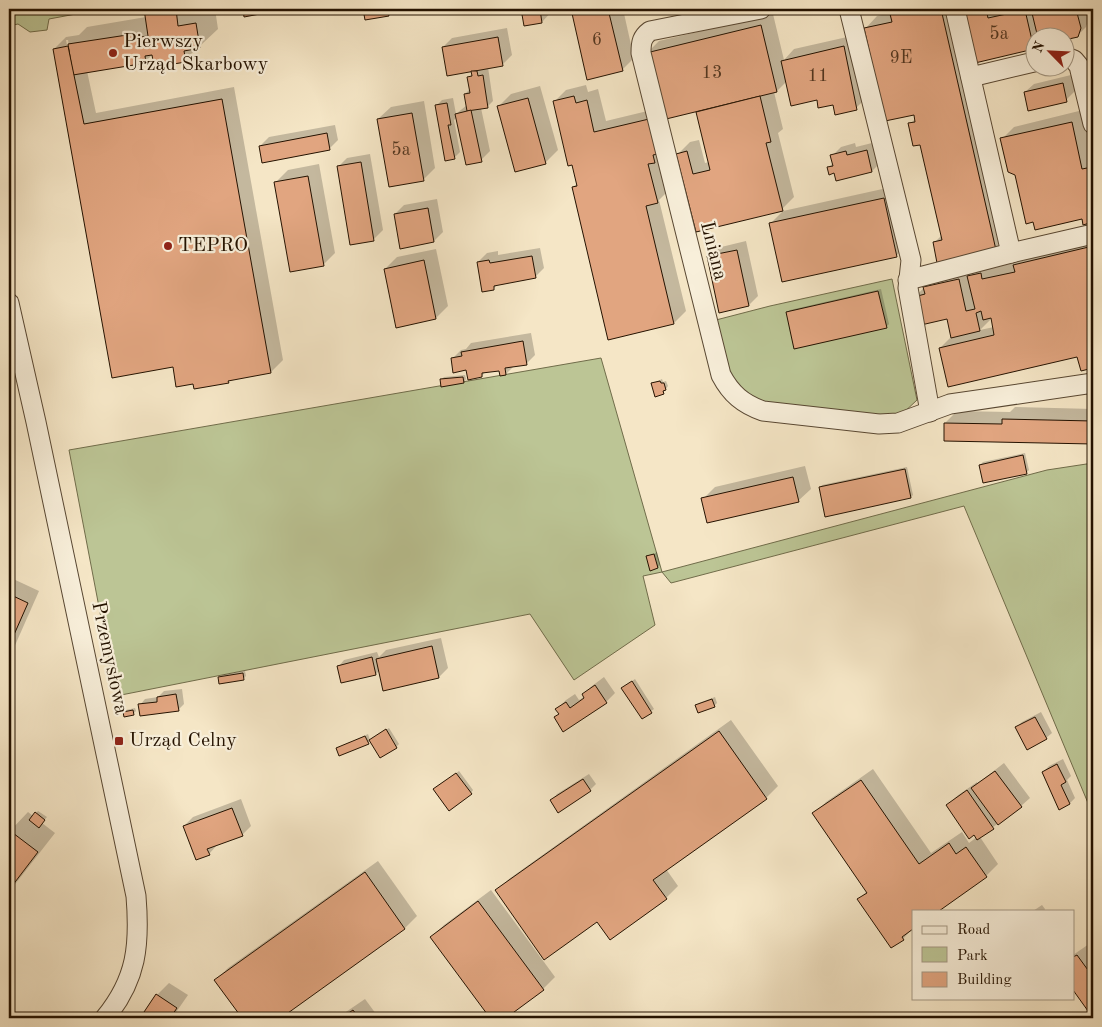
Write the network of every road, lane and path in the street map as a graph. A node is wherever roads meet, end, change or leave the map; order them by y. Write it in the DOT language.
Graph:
graph roads {
  1 [pos="761,9"];
  2 [pos="849,9"];
  3 [pos="955,9"];
  4 [pos="1074,60"];
  5 [pos="1024,64"];
  6 [pos="971,77"];
  7 [pos="1093,124"];
  8 [pos="1093,234"];
  9 [pos="1011,253"];
  10 [pos="908,280"];
  11 [pos="9,303"];
  12 [pos="14,351"];
  13 [pos="1093,383"];
  14 [pos="930,412"];
  15 [pos="105,1018"];
  1 -- 14 [label="street, Lniana"];
  2 -- 10 [label="street"];
  3 -- 6 [label="street"];
  4 -- 7 [label="street"];
  5 -- 6 [label="street"];
  6 -- 9 [label="street"];
  8 -- 9 [label="street"];
  9 -- 10 [label="street"];
  10 -- 14 [label="street"];
  11 -- 12 [label="street, Przemysłowa"];
  12 -- 15 [label="street, Przemysłowa"];
  13 -- 14 [label="street, Lniana"];
}
